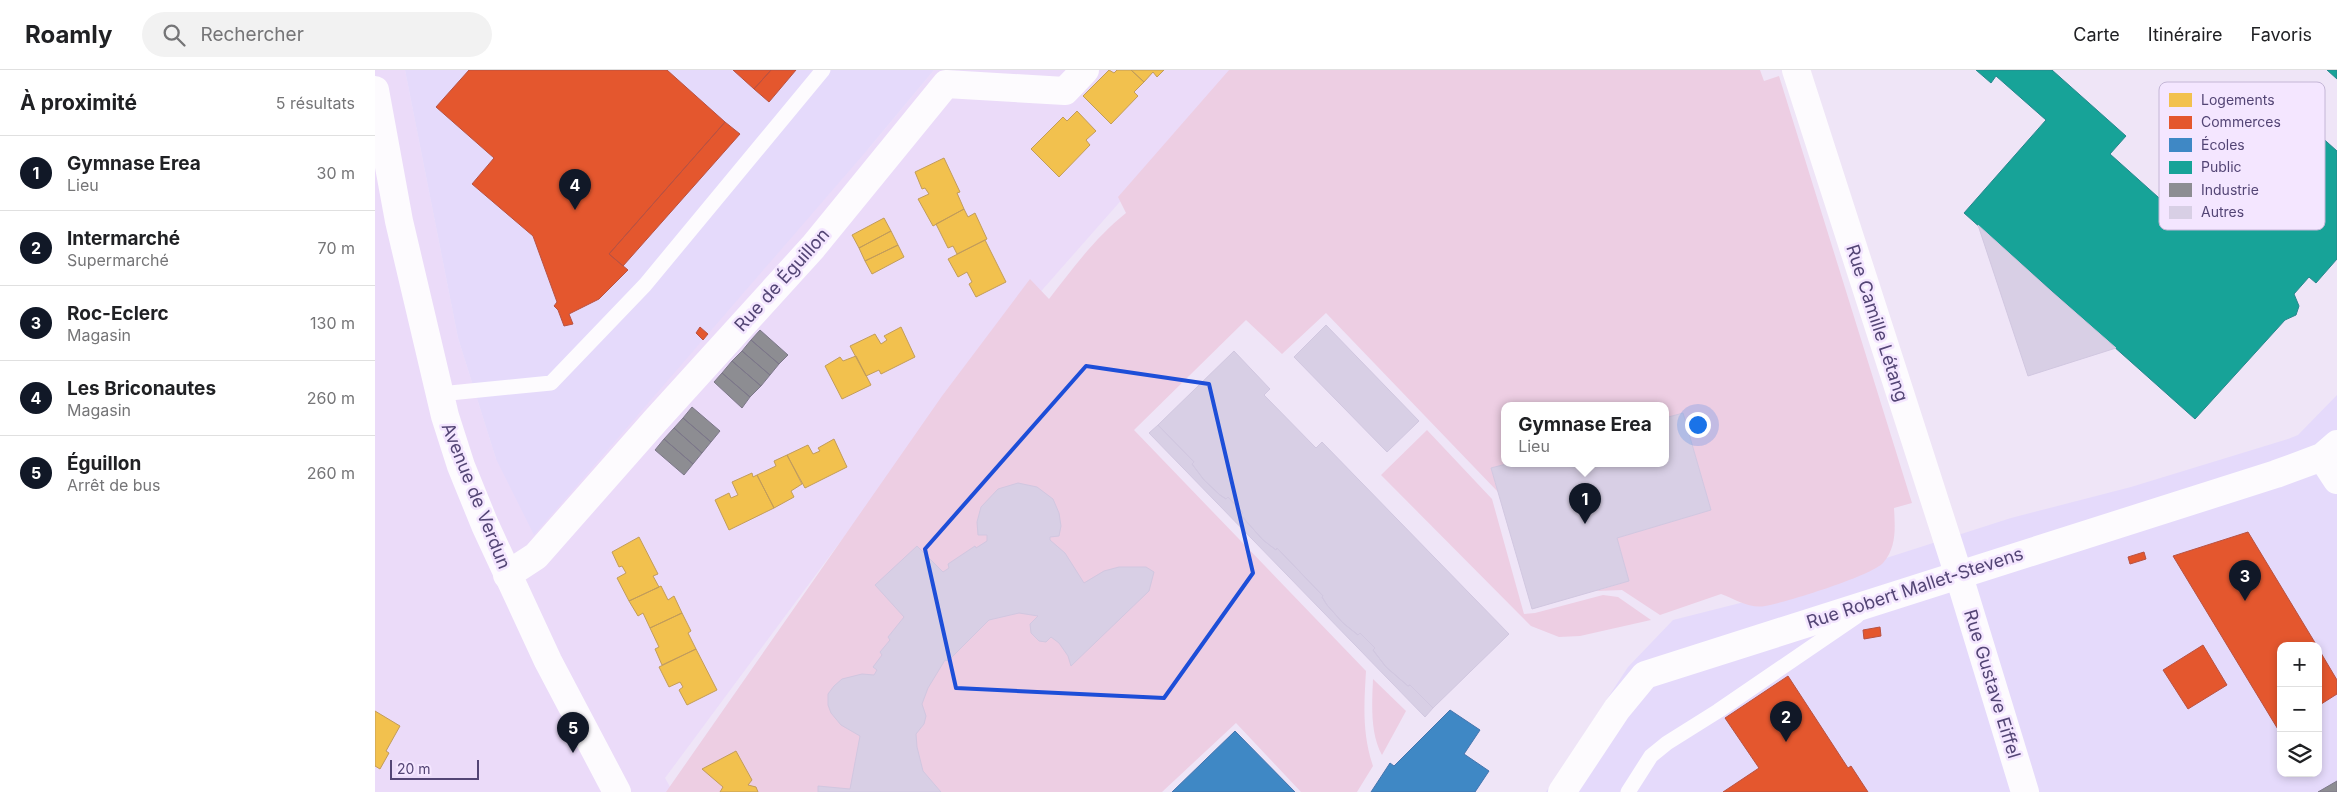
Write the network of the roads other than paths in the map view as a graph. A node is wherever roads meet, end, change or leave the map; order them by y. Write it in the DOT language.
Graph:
graph roads {
  1 [pos="823,70"];
  2 [pos="1085,70"];
  3 [pos="1796,70"];
  4 [pos="375,90"];
  5 [pos="440,394"];
  6 [pos="2329,450"];
  7 [pos="2337,480"];
  8 [pos="507,575"];
  9 [pos="1959,576"];
  10 [pos="1879,601"];
  11 [pos="617,792"];
  12 [pos="1563,792"];
  13 [pos="1628,792"];
  14 [pos="2025,792"];
  1 -- 5 [label="lane"];
  2 -- 8 [label="street, Rue de Éguillon"];
  3 -- 9 [label="street, Rue Camille Létang"];
  4 -- 5 [label="street, Avenue de Verdun"];
  5 -- 8 [label="street, Avenue de Verdun"];
  6 -- 7 [label="street, Rue Robert Mallet-Stevens"];
  6 -- 9 [label="street, Rue Robert Mallet-Stevens"];
  8 -- 11 [label="street, Avenue de Verdun"];
  9 -- 10 [label="street, Rue Robert Mallet-Stevens"];
  9 -- 14 [label="street, Rue Gustave Eiffel"];
  10 -- 12 [label="street, Rue Robert Mallet-Stevens"];
  10 -- 13 [label="lane"];
}
